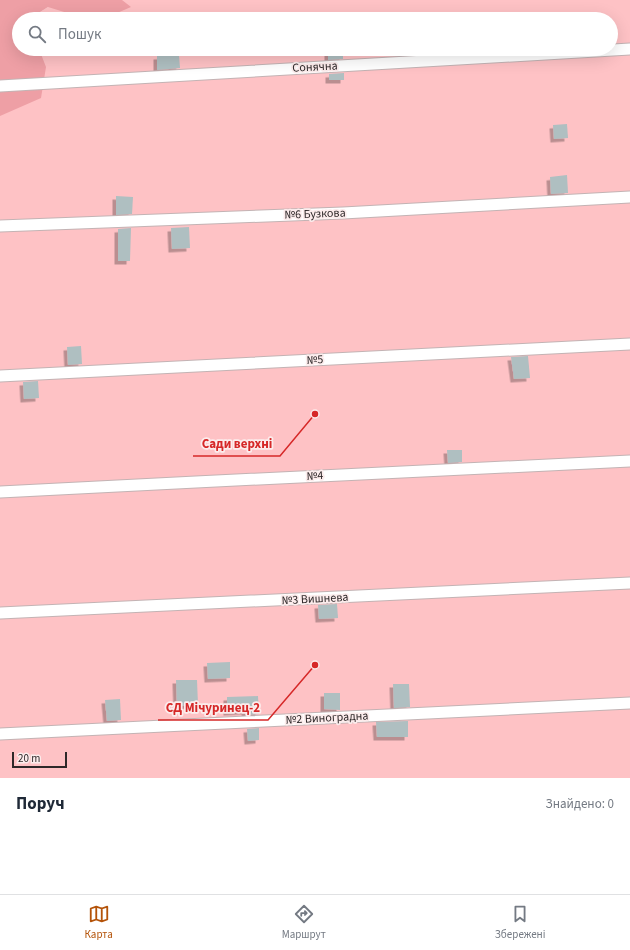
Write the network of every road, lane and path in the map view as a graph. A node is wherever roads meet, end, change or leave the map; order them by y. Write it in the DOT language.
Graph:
graph roads {
  1 [pos="630,49"];
  2 [pos="618,50"];
  3 [pos="511,56"];
  4 [pos="0,86"];
  5 [pos="630,197"];
  6 [pos="0,226"];
  7 [pos="630,344"];
  8 [pos="0,376"];
  9 [pos="630,461"];
  10 [pos="0,492"];
  11 [pos="630,583"];
  12 [pos="0,613"];
  13 [pos="630,703"];
  14 [pos="0,734"];
  1 -- 2 [label="lane, Сонячна"];
  3 -- 4 [label="lane, Сонячна"];
  5 -- 6 [label="lane, №6 Бузкова"];
  7 -- 8 [label="lane, №5"];
  9 -- 10 [label="lane, №4"];
  11 -- 12 [label="lane, №3 Вишнева"];
  13 -- 14 [label="lane, №2 Виноградна"];
}
